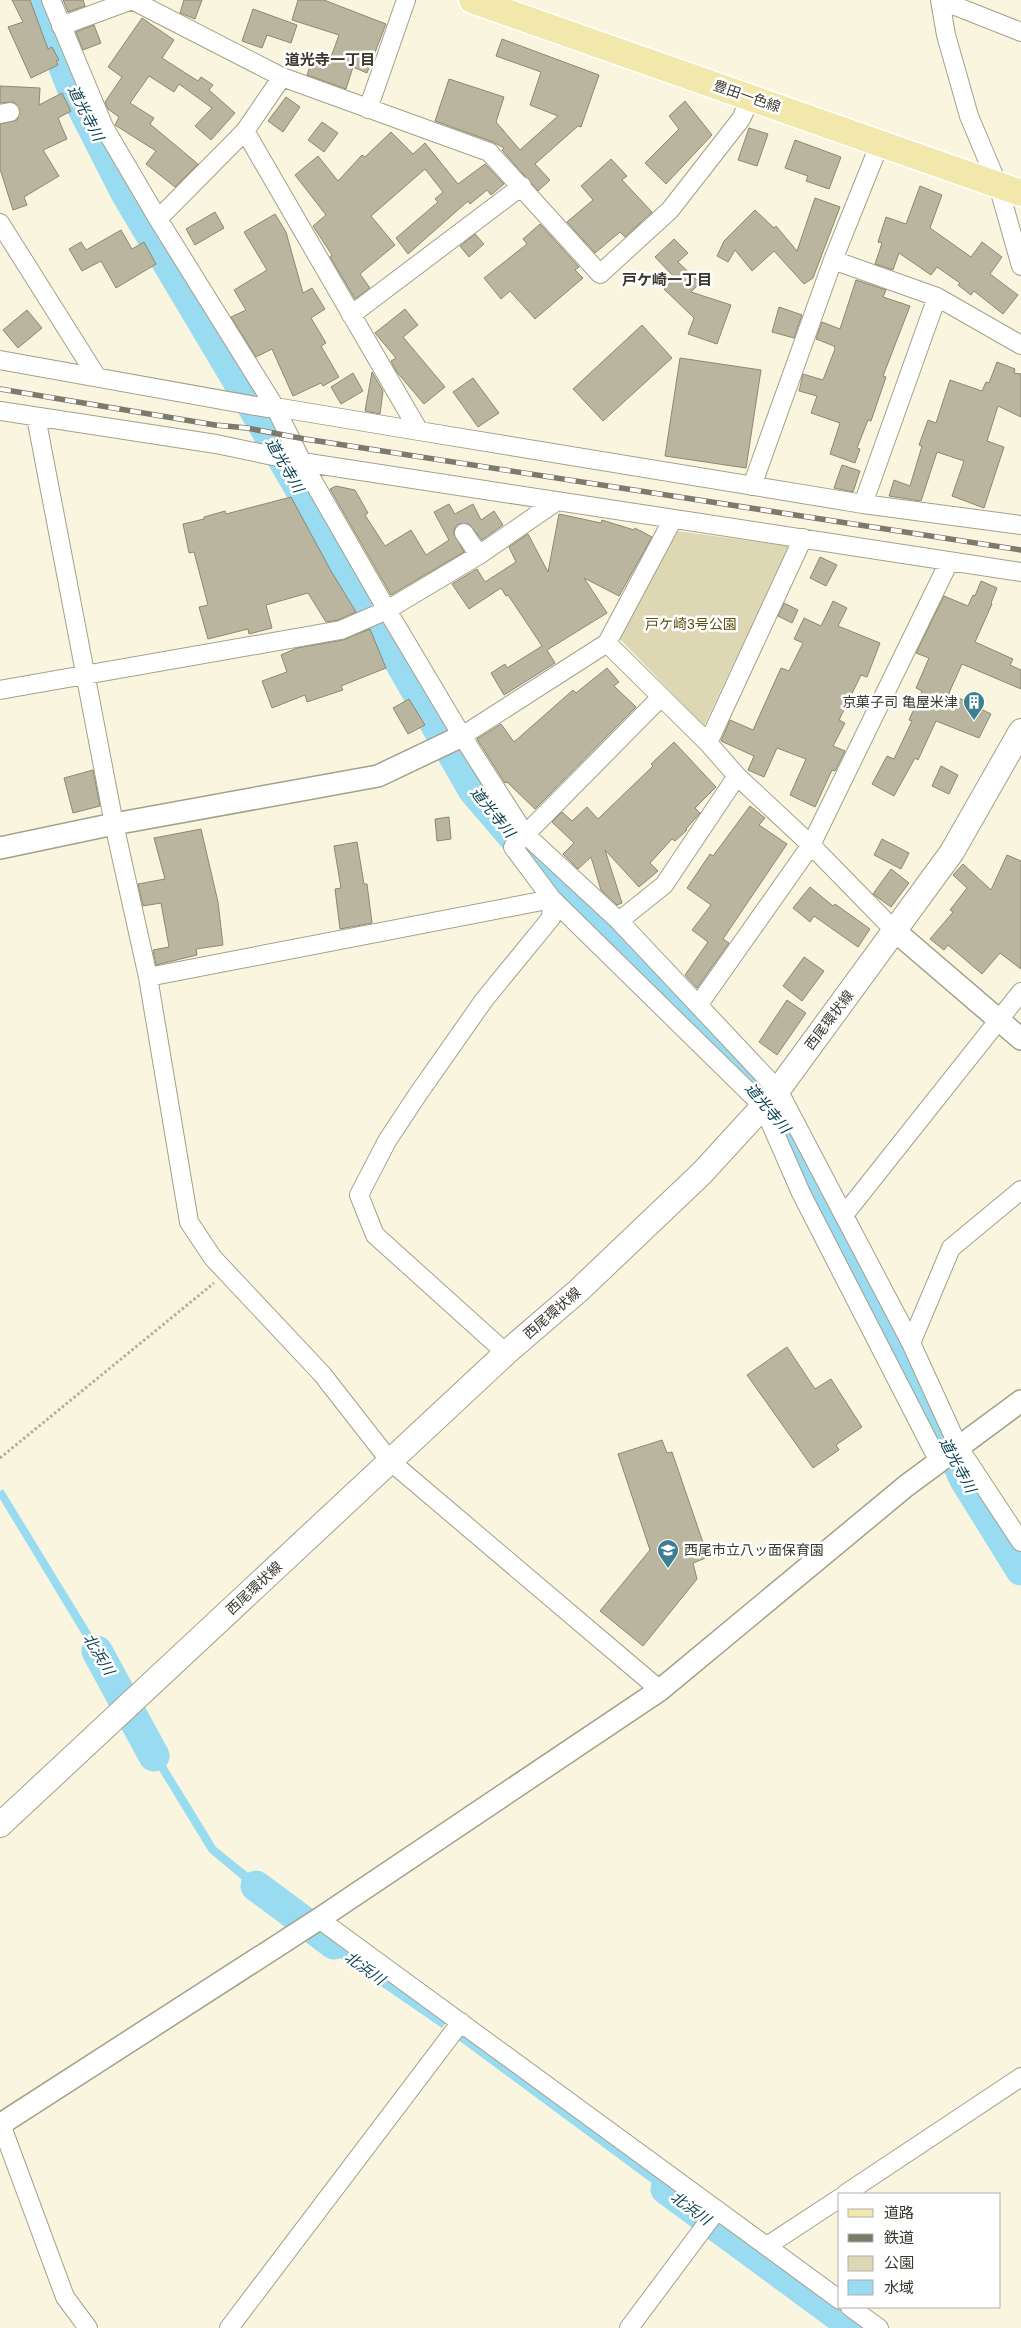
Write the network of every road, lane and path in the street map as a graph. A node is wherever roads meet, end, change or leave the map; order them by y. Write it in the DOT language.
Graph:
graph roads {
  1 [pos="51,0"];
  2 [pos="406,0"];
  3 [pos="472,0"];
  4 [pos="940,0"];
  5 [pos="61,26"];
  6 [pos="1021,32"];
  7 [pos="282,77"];
  8 [pos="750,97"];
  9 [pos="368,109"];
  10 [pos="245,131"];
  11 [pos="880,142"];
  12 [pos="522,186"];
  13 [pos="1009,189"];
  14 [pos="158,219"];
  15 [pos="0,223"];
  16 [pos="5,242"];
  17 [pos="833,260"];
  18 [pos="1021,266"];
  19 [pos="937,297"];
  20 [pos="351,315"];
  21 [pos="1021,345"];
  22 [pos="0,360"];
  23 [pos="97,377"];
  24 [pos="271,408"];
  25 [pos="0,411"];
  26 [pos="36,417"];
  27 [pos="419,431"];
  28 [pos="302,462"];
  29 [pos="752,486"];
  30 [pos="557,501"];
  31 [pos="863,504"];
  32 [pos="674,519"];
  33 [pos="1021,525"];
  34 [pos="464,533"];
  35 [pos="803,538"];
  36 [pos="479,555"];
  37 [pos="949,562"];
  38 [pos="1021,572"];
  39 [pos="386,611"];
  40 [pos="607,642"];
  41 [pos="84,675"];
  42 [pos="0,690"];
  43 [pos="661,698"];
  44 [pos="1021,731"];
  45 [pos="461,736"];
  46 [pos="708,743"];
  47 [pos="737,776"];
  48 [pos="114,824"];
  49 [pos="521,838"];
  50 [pos="811,845"];
  51 [pos="0,848"];
  52 [pos="552,899"];
  53 [pos="619,921"];
  54 [pos="895,932"];
  55 [pos="148,976"];
  56 [pos="1021,992"];
  57 [pos="699,1004"];
  58 [pos="999,1020"];
  59 [pos="1021,1039"];
  60 [pos="770,1098"];
  61 [pos="1021,1190"];
  62 [pos="844,1215"];
  63 [pos="227,1273"];
  64 [pos="911,1343"];
  65 [pos="506,1353"];
  66 [pos="1021,1401"];
  67 [pos="959,1449"];
  68 [pos="0,1458"];
  69 [pos="390,1461"];
  70 [pos="940,1462"];
  71 [pos="1021,1542"];
  72 [pos="660,1690"];
  73 [pos="0,1825"];
  74 [pos="312,1924"];
  75 [pos="455,2028"];
  76 [pos="1021,2077"];
  77 [pos="0,2124"];
  78 [pos="847,2193"];
  79 [pos="838,2199"];
  80 [pos="713,2216"];
  81 [pos="767,2246"];
  82 [pos="838,2299"];
  83 [pos="851,2308"];
  84 [pos="88,2328"];
  85 [pos="229,2328"];
  86 [pos="628,2328"];
  87 [pos="879,2328"];
  1 -- 5 [label="street"];
  2 -- 9 [label="street"];
  3 -- 8 [label="main road, 豊田一色線"];
  4 -- 6 [label="street"];
  4 -- 13 [label="street"];
  5 -- 7 [label="street"];
  5 -- 14 [label="street"];
  7 -- 9 [label="street"];
  7 -- 10 [label="street"];
  8 -- 11 [label="main road, 豊田一色線"];
  8 -- 12 [label="street"];
  9 -- 12 [label="street"];
  10 -- 14 [label="street"];
  10 -- 20 [label="street"];
  11 -- 13 [label="main road, 豊田一色線"];
  11 -- 17 [label="street"];
  12 -- 20 [label="street"];
  13 -- 18 [label="street"];
  14 -- 24 [label="street"];
  15 -- 16 [label="street"];
  16 -- 23 [label="street"];
  17 -- 19 [label="street"];
  17 -- 29 [label="street"];
  19 -- 21 [label="street"];
  19 -- 31 [label="street"];
  20 -- 27 [label="street"];
  22 -- 23 [label="street"];
  23 -- 24 [label="street"];
  24 -- 27 [label="street"];
  24 -- 28 [label="street"];
  25 -- 26 [label="street"];
  26 -- 28 [label="street"];
  26 -- 41 [label="street"];
  27 -- 29 [label="street"];
  28 -- 30 [label="street"];
  28 -- 39 [label="street"];
  29 -- 31 [label="street"];
  30 -- 32 [label="street"];
  30 -- 36 [label="street"];
  31 -- 33 [label="street"];
  32 -- 35 [label="street"];
  32 -- 40 [label="street"];
  34 -- 36 [label="street"];
  35 -- 37 [label="street"];
  35 -- 46 [label="street"];
  36 -- 39 [label="street"];
  37 -- 38 [label="street"];
  37 -- 50 [label="street"];
  39 -- 41 [label="street"];
  39 -- 45 [label="street"];
  40 -- 43 [label="street"];
  40 -- 45 [label="street"];
  41 -- 42 [label="street"];
  41 -- 48 [label="street"];
  43 -- 46 [label="street"];
  43 -- 49 [label="street"];
  44 -- 54 [label="main road, 西尾環状線"];
  45 -- 48 [label="street"];
  45 -- 49 [label="street"];
  46 -- 47 [label="street"];
  47 -- 50 [label="street"];
  47 -- 53 [label="street"];
  48 -- 51 [label="street"];
  48 -- 55 [label="street"];
  49 -- 52 [label="street"];
  49 -- 53 [label="street"];
  50 -- 54 [label="street"];
  50 -- 57 [label="street"];
  52 -- 55 [label="street"];
  52 -- 60 [label="street"];
  52 -- 65 [label="street"];
  53 -- 57 [label="street"];
  54 -- 58 [label="street"];
  54 -- 60 [label="main road, 西尾環状線"];
  55 -- 63 [label="street"];
  56 -- 58 [label="street"];
  57 -- 60 [label="street"];
  58 -- 59 [label="street"];
  58 -- 62 [label="street"];
  60 -- 62 [label="street"];
  60 -- 65 [label="main road, 西尾環状線"];
  60 -- 70 [label="street"];
  61 -- 64 [label="street"];
  62 -- 64 [label="street"];
  63 -- 68 [label="path"];
  63 -- 69 [label="street"];
  64 -- 67 [label="street"];
  65 -- 69 [label="main road, 西尾環状線"];
  66 -- 67 [label="street"];
  67 -- 70 [label="street"];
  67 -- 71 [label="street"];
  69 -- 72 [label="street"];
  69 -- 73 [label="main road, 西尾環状線"];
  70 -- 72 [label="street"];
  72 -- 74 [label="street"];
  74 -- 75 [label="street"];
  74 -- 77 [label="street"];
  75 -- 80 [label="street"];
  75 -- 85 [label="street"];
  76 -- 78 [label="street"];
  77 -- 84 [label="street"];
  79 -- 81 [label="street"];
  80 -- 81 [label="street"];
  80 -- 86 [label="street"];
  81 -- 82 [label="street"];
  83 -- 87 [label="street"];
}
